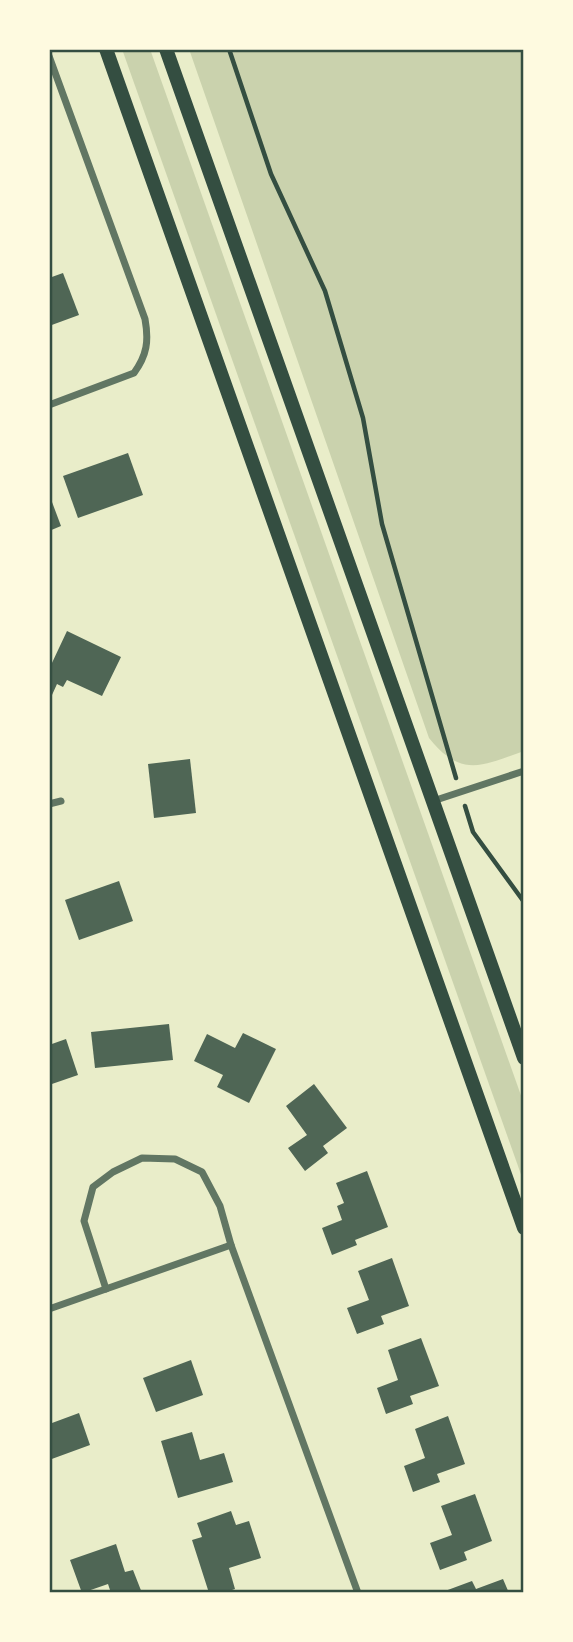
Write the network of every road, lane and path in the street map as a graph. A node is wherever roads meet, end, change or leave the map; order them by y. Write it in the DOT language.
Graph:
graph roads {
  1 [pos="106,49"];
  2 [pos="166,49"];
  3 [pos="229,49"];
  4 [pos="49,56"];
  5 [pos="49,405"];
  6 [pos="449,757"];
  7 [pos="524,771"];
  8 [pos="61,801"];
  9 [pos="433,801"];
  10 [pos="49,804"];
  11 [pos="473,832"];
  12 [pos="524,902"];
  13 [pos="524,1058"];
  14 [pos="524,1228"];
  15 [pos="231,1245"];
  16 [pos="106,1289"];
  17 [pos="49,1309"];
  18 [pos="358,1593"];
  1 -- 14 [label="main road"];
  2 -- 9 [label="main road"];
  3 -- 6 [label="path"];
  4 -- 5 [label="street"];
  7 -- 9 [label="street"];
  8 -- 10 [label="street"];
  9 -- 13 [label="main road"];
  11 -- 12 [label="path"];
  15 -- 16 [label="street"];
  15 -- 16 [label="street"];
  15 -- 18 [label="street"];
  16 -- 17 [label="street"];
}
